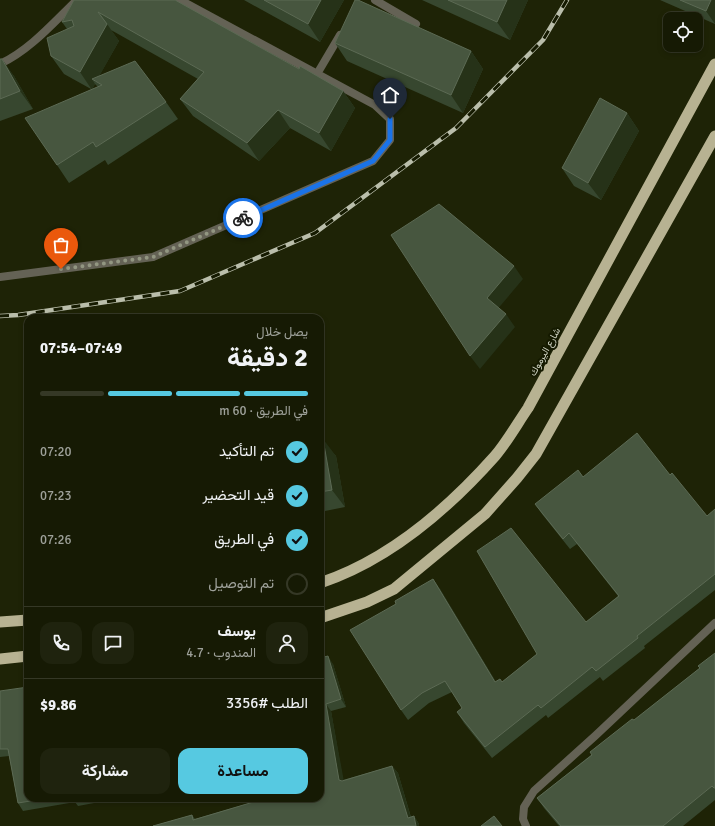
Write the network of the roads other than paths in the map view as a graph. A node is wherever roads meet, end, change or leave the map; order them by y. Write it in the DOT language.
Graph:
graph roads {
  1 [pos="77,0"];
  2 [pos="180,0"];
  3 [pos="375,0"];
  4 [pos="416,24"];
  5 [pos="344,27"];
  6 [pos="0,64"];
  7 [pos="715,64"];
  8 [pos="317,74"];
  9 [pos="715,136"];
  10 [pos="0,277"];
  11 [pos="324,582"];
  12 [pos="324,617"];
  13 [pos="24,620"];
  14 [pos="0,622"];
  15 [pos="715,623"];
  16 [pos="24,656"];
  17 [pos="0,659"];
  18 [pos="526,826"];
  1 -- 6 [label="street"];
  2 -- 8 [label="street"];
  3 -- 4 [label="street"];
  5 -- 8 [label="street"];
  7 -- 11 [label="highway, شارع اليرموك"];
  8 -- 10 [label="street"];
  9 -- 12 [label="highway"];
  13 -- 14 [label="highway"];
  15 -- 18 [label="street"];
  16 -- 17 [label="highway"];
}
